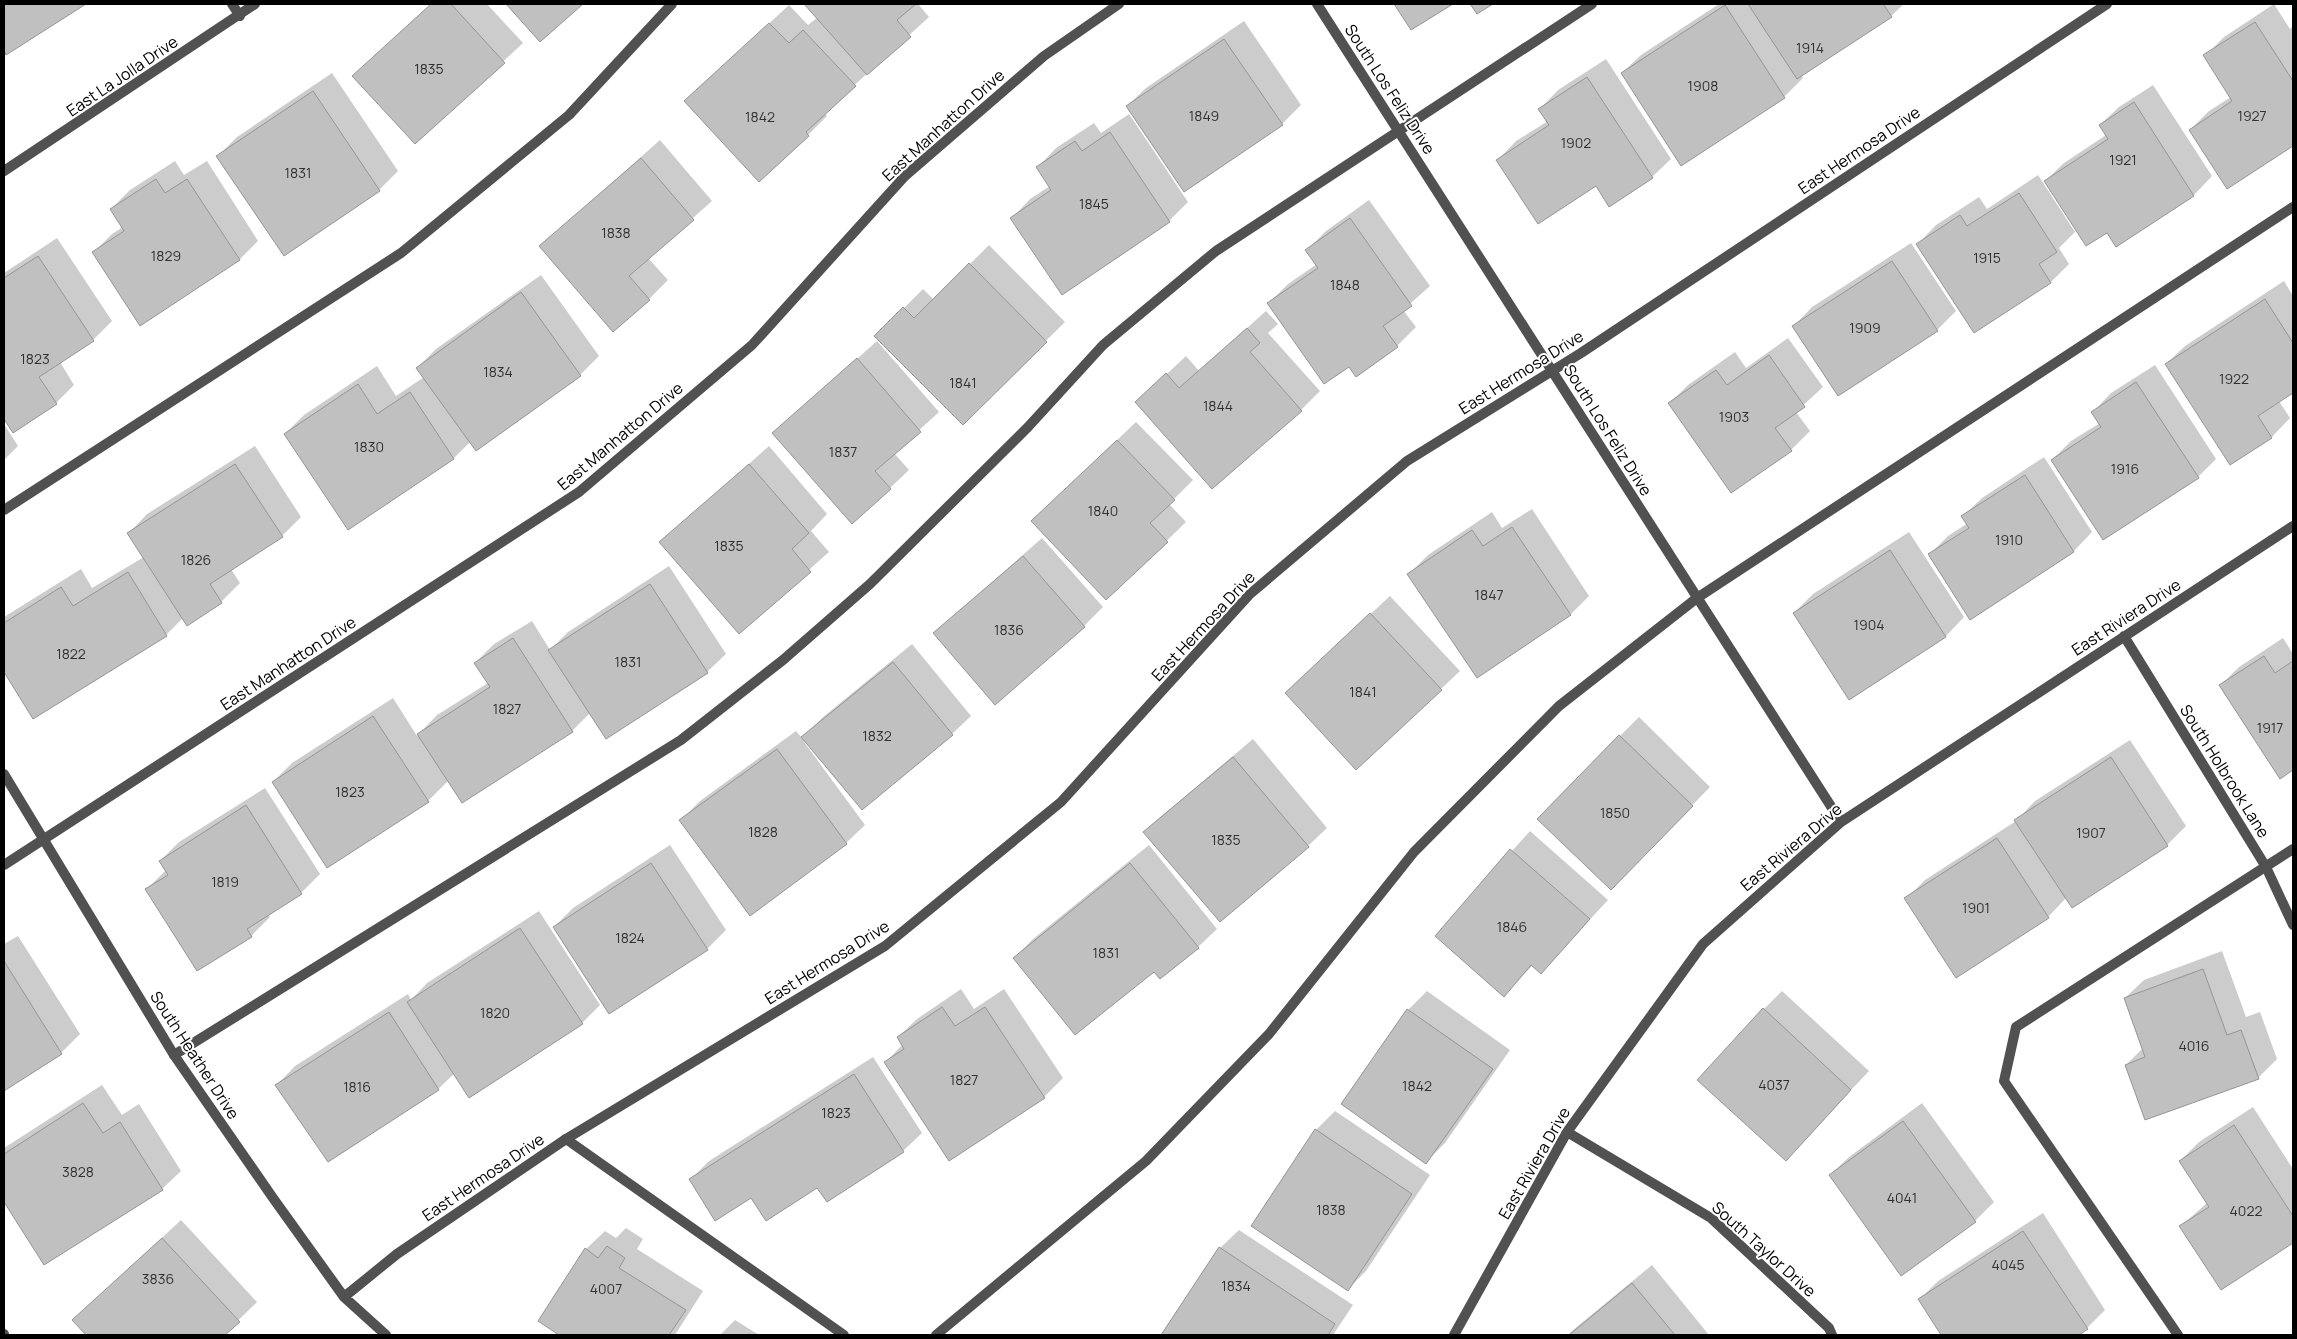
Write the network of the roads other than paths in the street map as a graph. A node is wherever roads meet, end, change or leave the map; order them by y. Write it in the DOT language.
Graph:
graph roads {
  1 [pos="232,4"];
  2 [pos="255,4"];
  3 [pos="672,4"];
  4 [pos="1120,4"];
  5 [pos="1317,4"];
  6 [pos="1592,4"];
  7 [pos="2107,4"];
  8 [pos="240,16"];
  9 [pos="1398,130"];
  10 [pos="4,171"];
  11 [pos="2293,207"];
  12 [pos="1553,371"];
  13 [pos="4,510"];
  14 [pos="2293,526"];
  15 [pos="1697,598"];
  16 [pos="2124,636"];
  17 [pos="4,774"];
  18 [pos="1841,822"];
  19 [pos="44,839"];
  20 [pos="2293,849"];
  21 [pos="4,865"];
  22 [pos="2266,867"];
  23 [pos="2293,925"];
  24 [pos="174,1055"];
  25 [pos="1567,1132"];
  26 [pos="566,1139"];
  27 [pos="344,1297"];
  28 [pos="386,1335"];
  29 [pos="844,1335"];
  30 [pos="936,1335"];
  31 [pos="1454,1335"];
  32 [pos="1832,1335"];
  33 [pos="2178,1335"];
  1 -- 8 [label="street"];
  2 -- 8 [label="street, East La Jolla Drive"];
  3 -- 13 [label="street"];
  4 -- 19 [label="street, East Manhatton Drive"];
  5 -- 9 [label="street, South Los Feliz Drive"];
  6 -- 9 [label="street"];
  7 -- 12 [label="street, East Hermosa Drive"];
  8 -- 10 [label="street, East La Jolla Drive"];
  9 -- 12 [label="street, South Los Feliz Drive"];
  9 -- 24 [label="street"];
  11 -- 15 [label="street"];
  12 -- 15 [label="street, South Los Feliz Drive"];
  12 -- 26 [label="street, East Hermosa Drive"];
  14 -- 16 [label="street, East Riviera Drive"];
  15 -- 18 [label="street, South Los Feliz Drive"];
  15 -- 30 [label="street"];
  16 -- 18 [label="street, East Riviera Drive"];
  16 -- 22 [label="street, South Holbrook Lane"];
  17 -- 19 [label="street, South Heather Drive"];
  18 -- 25 [label="street, East Riviera Drive"];
  19 -- 21 [label="street, East Manhatton Drive"];
  19 -- 24 [label="street, South Heather Drive"];
  20 -- 22 [label="street"];
  22 -- 23 [label="street, South Holbrook Lane"];
  22 -- 33 [label="street"];
  24 -- 27 [label="street, South Heather Drive"];
  25 -- 31 [label="street, East Riviera Drive"];
  25 -- 32 [label="street, South Taylor Drive"];
  26 -- 27 [label="street, East Hermosa Drive"];
  26 -- 29 [label="street"];
  27 -- 28 [label="street, South Heather Drive"];
}
